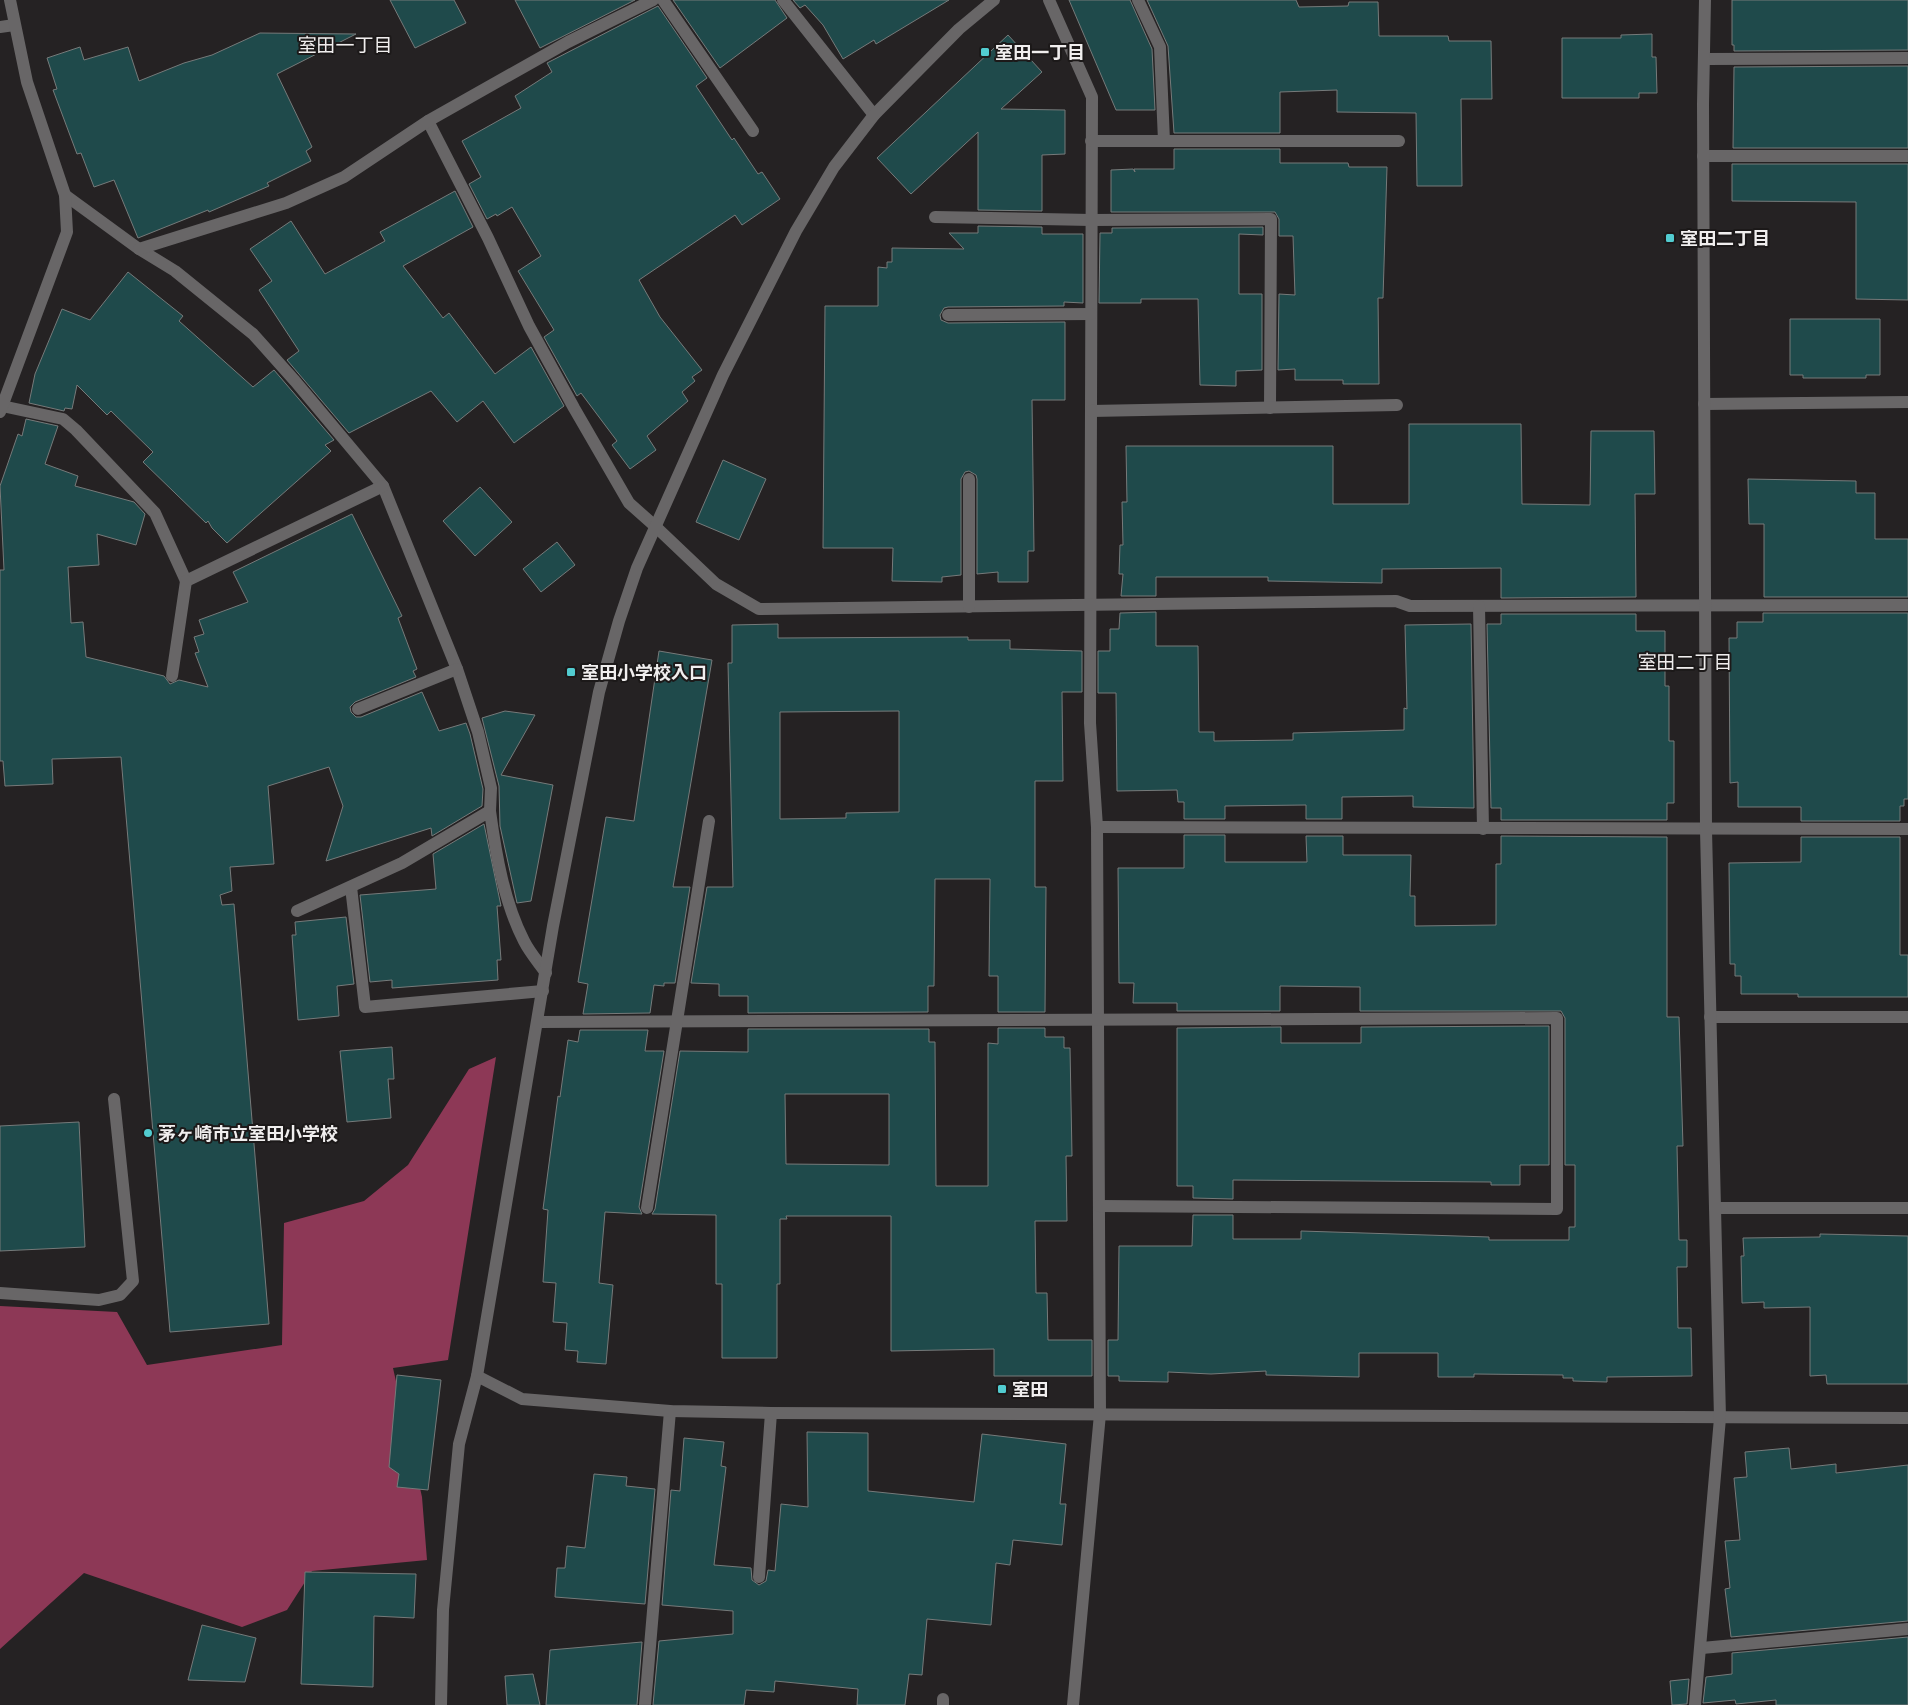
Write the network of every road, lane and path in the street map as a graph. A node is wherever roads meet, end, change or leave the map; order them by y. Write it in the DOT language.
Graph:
graph roads {
  1 [pos="10,0"];
  2 [pos="654,0"];
  3 [pos="663,0"];
  4 [pos="783,0"];
  5 [pos="994,0"];
  6 [pos="1049,0"];
  7 [pos="1138,0"];
  8 [pos="1705,0"];
  9 [pos="14,25"];
  10 [pos="0,27"];
  11 [pos="1907,58"];
  12 [pos="1704,59"];
  13 [pos="874,115"];
  14 [pos="428,121"];
  15 [pos="753,131"];
  16 [pos="1091,141"];
  17 [pos="1164,141"];
  18 [pos="1399,141"];
  19 [pos="1703,156"];
  20 [pos="1908,156"];
  21 [pos="66,195"];
  22 [pos="935,217"];
  23 [pos="1091,220"];
  24 [pos="139,249"];
  25 [pos="1091,314"];
  26 [pos="948,315"];
  27 [pos="1908,402"];
  28 [pos="1704,404"];
  29 [pos="1397,406"];
  30 [pos="1270,408"];
  31 [pos="1,409"];
  32 [pos="1091,411"];
  33 [pos="969,479"];
  34 [pos="383,486"];
  35 [pos="656,527"];
  36 [pos="186,581"];
  37 [pos="1704,604"];
  38 [pos="1090,605"];
  39 [pos="1908,605"];
  40 [pos="1479,606"];
  41 [pos="969,607"];
  42 [pos="457,669"];
  43 [pos="172,676"];
  44 [pos="358,709"];
  45 [pos="490,811"];
  46 [pos="709,821"];
  47 [pos="1097,827"];
  48 [pos="1483,829"];
  49 [pos="1706,830"];
  50 [pos="1908,830"];
  51 [pos="351,887"];
  52 [pos="297,911"];
  53 [pos="546,974"];
  54 [pos="543,991"];
  55 [pos="1710,1017"];
  56 [pos="1908,1017"];
  57 [pos="1098,1018"];
  58 [pos="677,1020"];
  59 [pos="538,1022"];
  60 [pos="114,1099"];
  61 [pos="1099,1206"];
  62 [pos="647,1208"];
  63 [pos="1715,1208"];
  64 [pos="1908,1208"];
  65 [pos="0,1293"];
  66 [pos="477,1376"];
  67 [pos="670,1411"];
  68 [pos="771,1413"];
  69 [pos="1100,1414"];
  70 [pos="1720,1418"];
  71 [pos="1908,1418"];
  72 [pos="759,1577"];
  73 [pos="1908,1629"];
  74 [pos="1702,1648"];
  75 [pos="441,1705"];
  76 [pos="645,1705"];
  77 [pos="1073,1705"];
  78 [pos="1695,1705"];
  1 -- 9 [label="street"];
  2 -- 14 [label="street"];
  3 -- 15 [label="street"];
  4 -- 13 [label="street"];
  5 -- 13 [label="street"];
  6 -- 16 [label="street"];
  7 -- 17 [label="street"];
  8 -- 12 [label="street"];
  9 -- 10 [label="street"];
  9 -- 21 [label="street"];
  11 -- 12 [label="street"];
  12 -- 19 [label="street"];
  13 -- 35 [label="street"];
  14 -- 24 [label="street"];
  14 -- 35 [label="street"];
  16 -- 17 [label="street"];
  16 -- 23 [label="street"];
  17 -- 18 [label="street"];
  19 -- 20 [label="street"];
  19 -- 28 [label="street"];
  21 -- 24 [label="street"];
  21 -- 31 [label="street"];
  22 -- 23 [label="street"];
  23 -- 25 [label="street"];
  23 -- 30 [label="street"];
  24 -- 34 [label="street"];
  25 -- 26 [label="street"];
  25 -- 32 [label="street"];
  27 -- 28 [label="street"];
  28 -- 37 [label="street"];
  29 -- 30 [label="street"];
  30 -- 32 [label="street"];
  31 -- 36 [label="street"];
  32 -- 38 [label="street"];
  33 -- 41 [label="street"];
  34 -- 36 [label="street"];
  34 -- 42 [label="street"];
  35 -- 41 [label="street"];
  35 -- 53 [label="street"];
  36 -- 43 [label="street"];
  37 -- 39 [label="street"];
  37 -- 40 [label="street"];
  37 -- 49 [label="street"];
  38 -- 40 [label="street"];
  38 -- 41 [label="street"];
  38 -- 47 [label="street"];
  40 -- 48 [label="street"];
  42 -- 44 [label="street"];
  42 -- 45 [label="street"];
  45 -- 51 [label="street"];
  45 -- 53 [label="street"];
  46 -- 58 [label="street"];
  47 -- 48 [label="street"];
  47 -- 57 [label="street"];
  48 -- 49 [label="street"];
  49 -- 50 [label="street"];
  49 -- 55 [label="street"];
  51 -- 52 [label="street"];
  51 -- 54 [label="street"];
  53 -- 54 [label="street"];
  54 -- 59 [label="street"];
  55 -- 56 [label="street"];
  55 -- 63 [label="street"];
  57 -- 58 [label="street"];
  57 -- 61 [label="street"];
  57 -- 61 [label="street"];
  58 -- 59 [label="street"];
  58 -- 62 [label="street"];
  59 -- 66 [label="street"];
  60 -- 65 [label="street"];
  61 -- 69 [label="street"];
  63 -- 64 [label="street"];
  63 -- 70 [label="street"];
  66 -- 67 [label="street"];
  66 -- 75 [label="street"];
  67 -- 68 [label="street"];
  67 -- 76 [label="street"];
  68 -- 69 [label="street"];
  68 -- 72 [label="street"];
  69 -- 70 [label="street"];
  69 -- 77 [label="street"];
  70 -- 71 [label="street"];
  70 -- 74 [label="street"];
  73 -- 74 [label="street"];
  74 -- 78 [label="street"];
}
